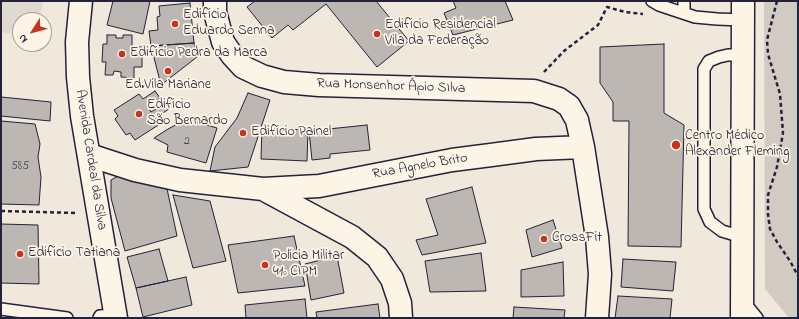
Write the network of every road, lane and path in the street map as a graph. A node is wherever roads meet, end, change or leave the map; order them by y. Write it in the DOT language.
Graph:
graph roads {
  1 [pos="81,1"];
  2 [pos="215,1"];
  3 [pos="652,1"];
  4 [pos="684,1"];
  5 [pos="777,1"];
  6 [pos="743,10"];
  7 [pos="684,14"];
  8 [pos="648,15"];
  9 [pos="742,55"];
  10 [pos="542,74"];
  11 [pos="583,147"];
  12 [pos="89,155"];
  13 [pos="263,189"];
  14 [pos="1,211"];
  15 [pos="98,214"];
  16 [pos="742,237"];
  17 [pos="798,276"];
  18 [pos="1,309"];
  19 [pos="742,309"];
  20 [pos="110,317"];
  21 [pos="67,318"];
  22 [pos="401,318"];
  23 [pos="597,318"];
  24 [pos="757,318"];
  1 -- 12 [label="street, Avenida Cardeal da Silva"];
  2 -- 11 [label="street, Rua Monsenhor Ápio SIlva"];
  3 -- 7 [label="lane"];
  4 -- 7 [label="lane"];
  5 -- 17 [label="path"];
  6 -- 7 [label="lane"];
  6 -- 9 [label="street"];
  8 -- 10 [label="path"];
  9 -- 16 [label="street"];
  9 -- 16 [label="lane"];
  11 -- 13 [label="street, Rua Agnelo Brito"];
  11 -- 23 [label="street"];
  12 -- 13 [label="street, Rua Agnelo Brito"];
  12 -- 15 [label="street, Avenida Cardeal da Silva"];
  13 -- 22 [label="street"];
  14 -- 15 [label="path"];
  15 -- 20 [label="street, Avenida Cardeal da Silva"];
  16 -- 19 [label="street"];
  18 -- 21 [label="lane"];
  19 -- 24 [label="lane"];
}
